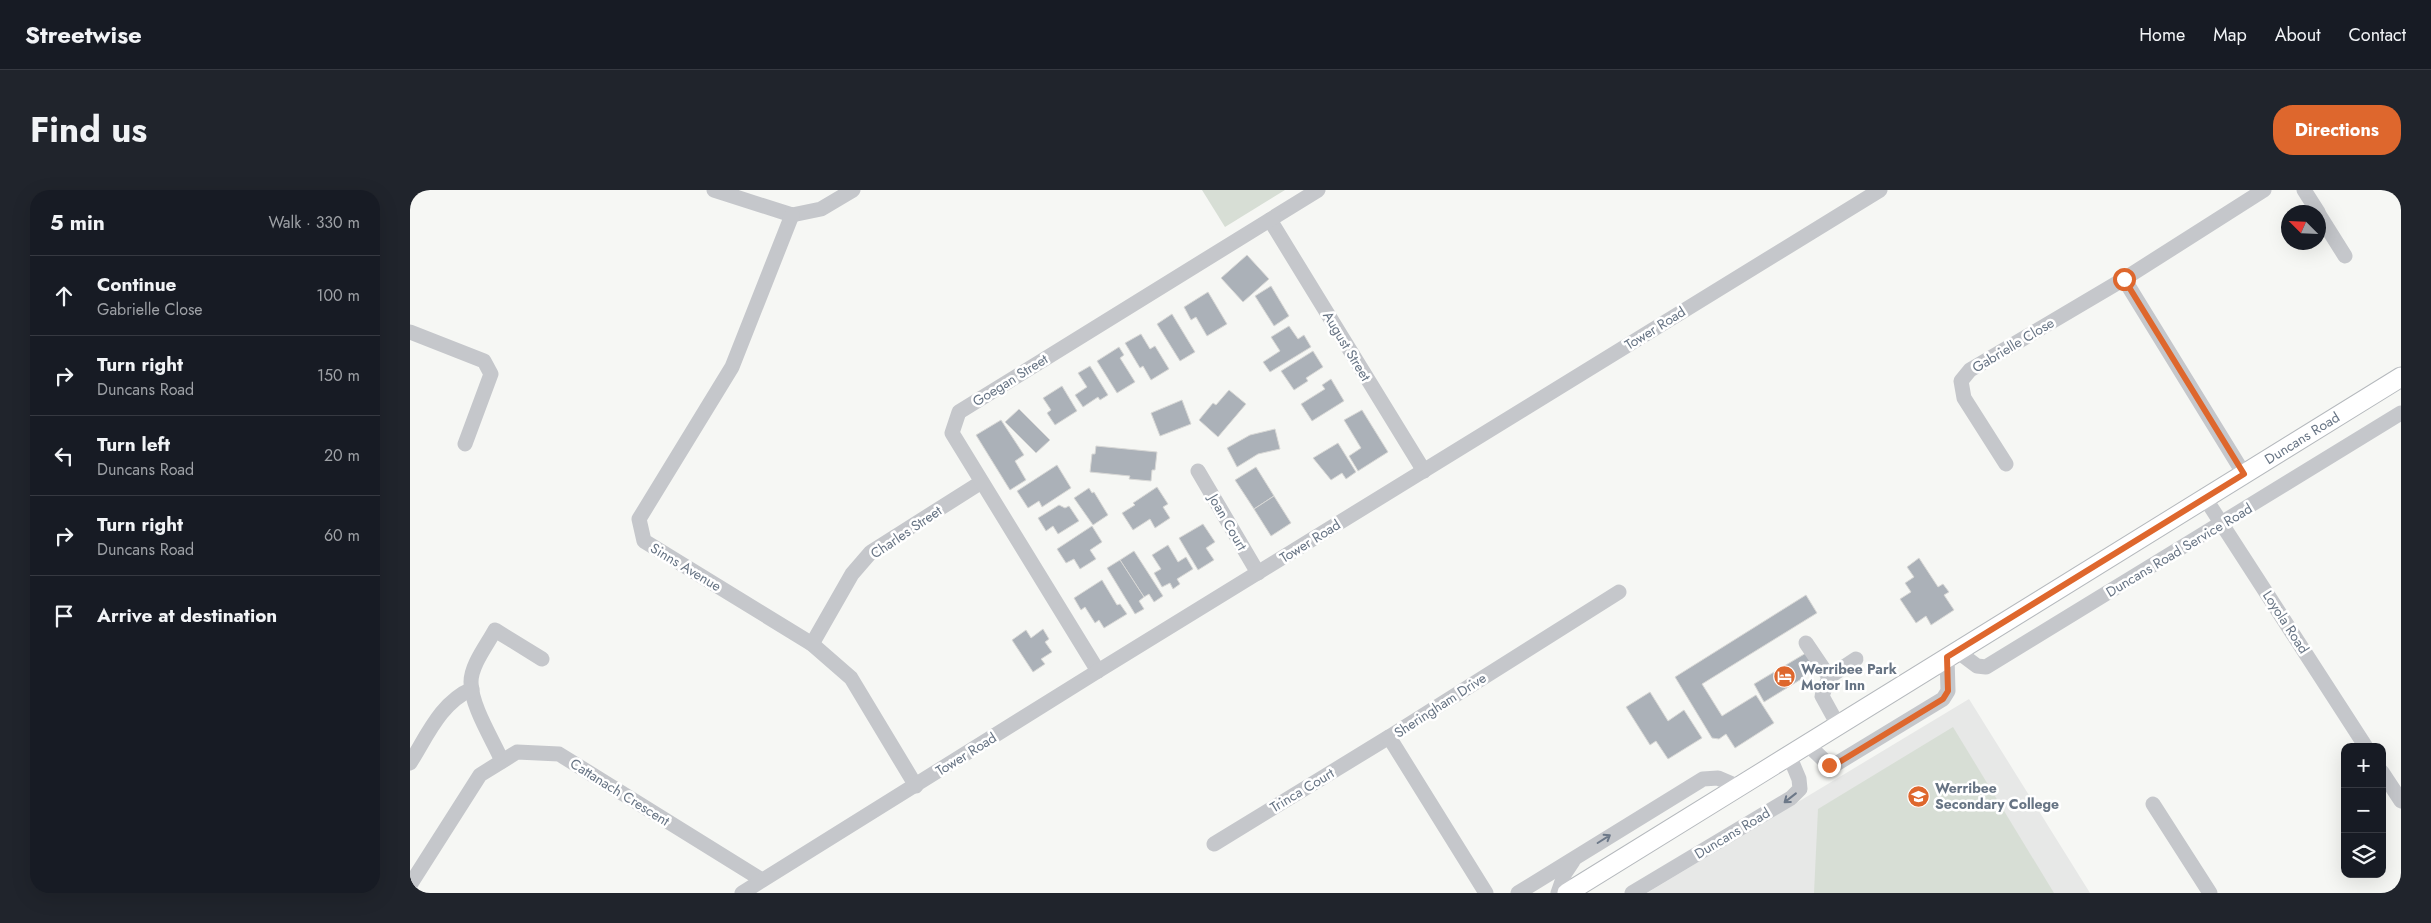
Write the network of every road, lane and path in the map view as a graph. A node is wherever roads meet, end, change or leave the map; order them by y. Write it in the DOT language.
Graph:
graph roads {
  1 [pos="714,190"];
  2 [pos="853,190"];
  3 [pos="1318,190"];
  4 [pos="1880,190"];
  5 [pos="2264,190"];
  6 [pos="2304,190"];
  7 [pos="2313,205"];
  8 [pos="792,215"];
  9 [pos="1270,220"];
  10 [pos="2326,226"];
  11 [pos="2345,256"];
  12 [pos="2124,279"];
  13 [pos="410,332"];
  14 [pos="2401,377"];
  15 [pos="2401,413"];
  16 [pos="465,444"];
  17 [pos="2006,464"];
  18 [pos="1198,470"];
  19 [pos="1424,471"];
  20 [pos="2244,474"];
  21 [pos="980,482"];
  22 [pos="2205,498"];
  23 [pos="2222,524"];
  24 [pos="1258,573"];
  25 [pos="1619,592"];
  26 [pos="1806,643"];
  27 [pos="812,644"];
  28 [pos="1952,654"];
  29 [pos="542,659"];
  30 [pos="1856,659"];
  31 [pos="1098,671"];
  32 [pos="1829,677"];
  33 [pos="472,689"];
  34 [pos="1838,725"];
  35 [pos="1389,737"];
  36 [pos="2363,743"];
  37 [pos="1806,744"];
  38 [pos="1789,756"];
  39 [pos="502,761"];
  40 [pos="410,763"];
  41 [pos="2386,778"];
  42 [pos="916,786"];
  43 [pos="1739,786"];
  44 [pos="2401,801"];
  45 [pos="2153,804"];
  46 [pos="1214,844"];
  47 [pos="1579,855"];
  48 [pos="762,880"];
  49 [pos="410,886"];
  50 [pos="419,893"];
  51 [pos="742,893"];
  52 [pos="1486,893"];
  53 [pos="1518,893"];
  54 [pos="1558,893"];
  55 [pos="1567,893"];
  56 [pos="1632,893"];
  57 [pos="2210,893"];
  1 -- 8 [label="street"];
  2 -- 8 [label="street"];
  3 -- 9 [label="street, Goegan Street"];
  4 -- 19 [label="street, Tower Road"];
  5 -- 12 [label="street, Gabrielle Close"];
  6 -- 7 [label="street"];
  8 -- 27 [label="street, Sinns Avenue"];
  9 -- 19 [label="street, August Street"];
  9 -- 21 [label="street, Goegan Street"];
  10 -- 11 [label="street"];
  12 -- 17 [label="street, Gabrielle Close"];
  12 -- 20 [label="street"];
  13 -- 16 [label="street"];
  14 -- 20 [label="main road, Duncans Road"];
  15 -- 23 [label="street, Duncans Road Service Road"];
  18 -- 24 [label="street, Joan Court"];
  19 -- 24 [label="street, Tower Road"];
  20 -- 22 [label="main road, Duncans Road"];
  21 -- 27 [label="street, Charles Street"];
  21 -- 31 [label="street, Goegan Street"];
  22 -- 23 [label="street, Loyola Road"];
  22 -- 28 [label="main road, Duncans Road"];
  23 -- 28 [label="street, Duncans Road Service Road"];
  23 -- 36 [label="street, Loyola Road"];
  24 -- 31 [label="street, Tower Road"];
  25 -- 35 [label="street, Sheringham Drive"];
  26 -- 32 [label="street"];
  27 -- 42 [label="street, Sinns Avenue"];
  28 -- 34 [label="main road, Duncans Road"];
  28 -- 37 [label="street"];
  29 -- 33 [label="street"];
  30 -- 32 [label="street"];
  31 -- 42 [label="street, Tower Road"];
  32 -- 34 [label="street"];
  33 -- 39 [label="street"];
  33 -- 40 [label="street"];
  34 -- 37 [label="main road, Duncans Road"];
  35 -- 46 [label="street, Trinca Court"];
  35 -- 52 [label="street, Sheringham Drive"];
  37 -- 38 [label="main road, Duncans Road"];
  38 -- 43 [label="main road, Duncans Road"];
  38 -- 56 [label="street, Duncans Road, one-way"];
  39 -- 48 [label="street, Cattanach Crescent"];
  39 -- 49 [label="street, Cattanach Crescent"];
  41 -- 44 [label="street"];
  42 -- 48 [label="street, Tower Road"];
  47 -- 43 [label="street, one-way"];
  43 -- 55 [label="main road, Duncans Road"];
  45 -- 57 [label="street"];
  47 -- 53 [label="street"];
  47 -- 54 [label="street"];
  48 -- 51 [label="street, Tower Road"];
  49 -- 50 [label="street"];
}
